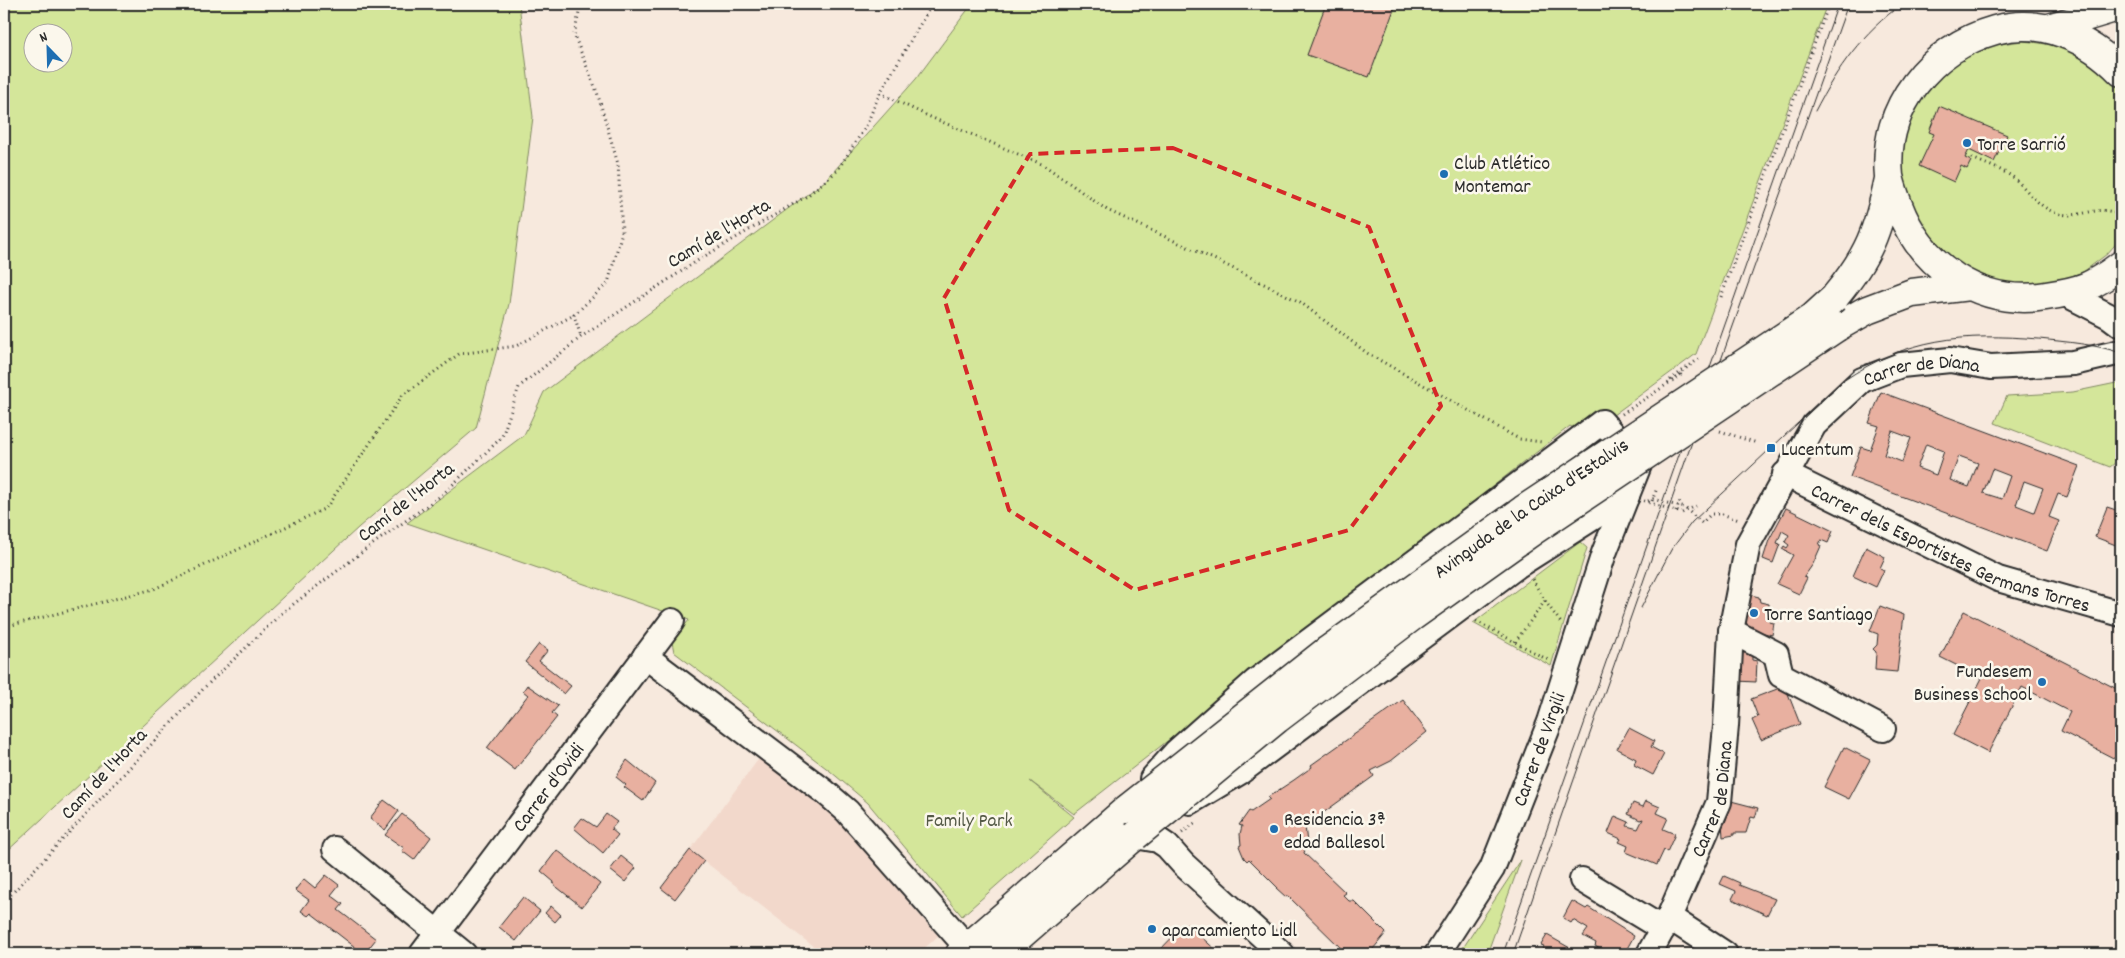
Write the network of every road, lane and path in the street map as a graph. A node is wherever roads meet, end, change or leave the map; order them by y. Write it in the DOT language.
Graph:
graph roads {
  1 [pos="581,4"];
  2 [pos="932,4"];
  3 [pos="1829,4"];
  4 [pos="2121,6"];
  5 [pos="2049,28"];
  6 [pos="2121,72"];
  7 [pos="880,93"];
  8 [pos="1972,158"];
  9 [pos="1890,177"];
  10 [pos="2121,215"];
  11 [pos="2121,265"];
  12 [pos="1969,286"];
  13 [pos="2064,293"];
  14 [pos="1721,297"];
  15 [pos="574,315"];
  16 [pos="2121,325"];
  17 [pos="581,337"];
  18 [pos="2121,352"];
  19 [pos="1700,358"];
  20 [pos="1655,391"];
  21 [pos="1594,428"];
  22 [pos="1711,428"];
  23 [pos="1544,443"];
  24 [pos="1757,443"];
  25 [pos="1785,474"];
  26 [pos="1656,488"];
  27 [pos="1636,498"];
  28 [pos="1681,498"];
  29 [pos="1653,499"];
  30 [pos="1651,504"];
  31 [pos="1696,506"];
  32 [pos="1678,507"];
  33 [pos="1688,510"];
  34 [pos="1676,512"];
  35 [pos="1594,516"];
  36 [pos="1758,526"];
  37 [pos="1612,532"];
  38 [pos="1532,579"];
  39 [pos="1545,601"];
  40 [pos="2121,614"];
  41 [pos="1474,620"];
  42 [pos="672,621"];
  43 [pos="1563,627"];
  44 [pos="4,628"];
  45 [pos="1731,631"];
  46 [pos="1516,642"];
  47 [pos="645,656"];
  48 [pos="1552,662"];
  49 [pos="1883,729"];
  50 [pos="1127,809"];
  51 [pos="1135,836"];
  52 [pos="335,849"];
  53 [pos="1582,880"];
  54 [pos="4,902"];
  55 [pos="1666,923"];
  56 [pos="438,934"];
  57 [pos="967,952"];
  58 [pos="422,954"];
  59 [pos="464,954"];
  60 [pos="999,954"];
  61 [pos="1282,954"];
  62 [pos="1437,954"];
  63 [pos="1649,954"];
  64 [pos="1725,954"];
  1 -- 15 [label="path"];
  2 -- 7 [label="path, Camí de l'Horta"];
  3 -- 14 [label="path"];
  4 -- 5 [label="main road"];
  5 -- 6 [label="main road"];
  5 -- 9 [label="main road"];
  7 -- 17 [label="path, Camí de l'Horta"];
  7 -- 23 [label="path"];
  8 -- 10 [label="path"];
  9 -- 12 [label="main road"];
  9 -- 50 [label="main road, Avinguda de la Caixa d'Estalvis, bridge"];
  11 -- 13 [label="main road"];
  12 -- 13 [label="main road"];
  12 -- 51 [label="main road, Avinguda de la Caixa d'Estalvis, bridge"];
  13 -- 16 [label="street"];
  15 -- 17 [label="path"];
  15 -- 44 [label="path"];
  17 -- 54 [label="path, Camí de l'Horta"];
  18 -- 25 [label="street, Carrer de Diana"];
  19 -- 20 [label="path"];
  21 -- 27 [label="street, Carrer de Virgili"];
  21 -- 50 [label="street, Avinguda de la Caixa d'Estalvis"];
  22 -- 24 [label="path"];
  25 -- 36 [label="street, Carrer de Diana"];
  25 -- 40 [label="street, Carrer dels Esportistes Germans Torres"];
  26 -- 29 [label="path"];
  27 -- 29 [label="path"];
  27 -- 30 [label="path"];
  27 -- 35 [label="street, Avinguda de la Caixa d'Estalvis"];
  27 -- 37 [label="street, Carrer de Virgili"];
  28 -- 32 [label="path"];
  29 -- 30 [label="path"];
  29 -- 32 [label="path"];
  30 -- 34 [label="path"];
  31 -- 33 [label="path"];
  32 -- 33 [label="path"];
  32 -- 34 [label="path"];
  33 -- 34 [label="path"];
  33 -- 36 [label="path"];
  35 -- 37 [label="street"];
  35 -- 51 [label="street, Avinguda de la Caixa d'Estalvis"];
  36 -- 45 [label="street, Carrer de Diana"];
  37 -- 62 [label="street, Carrer de Virgili"];
  38 -- 39 [label="path"];
  39 -- 43 [label="path"];
  39 -- 46 [label="path"];
  41 -- 46 [label="path"];
  42 -- 47 [label="street, Carrer d'Ovidi"];
  45 -- 49 [label="street"];
  45 -- 55 [label="street, Carrer de Diana"];
  46 -- 48 [label="path"];
  47 -- 56 [label="street, Carrer d'Ovidi"];
  47 -- 57 [label="street"];
  50 -- 57 [label="main road, Avinguda de la Caixa d'Estalvis"];
  51 -- 60 [label="main road, Avinguda de la Caixa d'Estalvis"];
  51 -- 61 [label="street"];
  52 -- 56 [label="street"];
  53 -- 55 [label="street"];
  55 -- 63 [label="street, Carrer de Diana"];
  55 -- 64 [label="street"];
  56 -- 58 [label="street, Carrer d'Ovidi"];
  56 -- 59 [label="street"];
}
